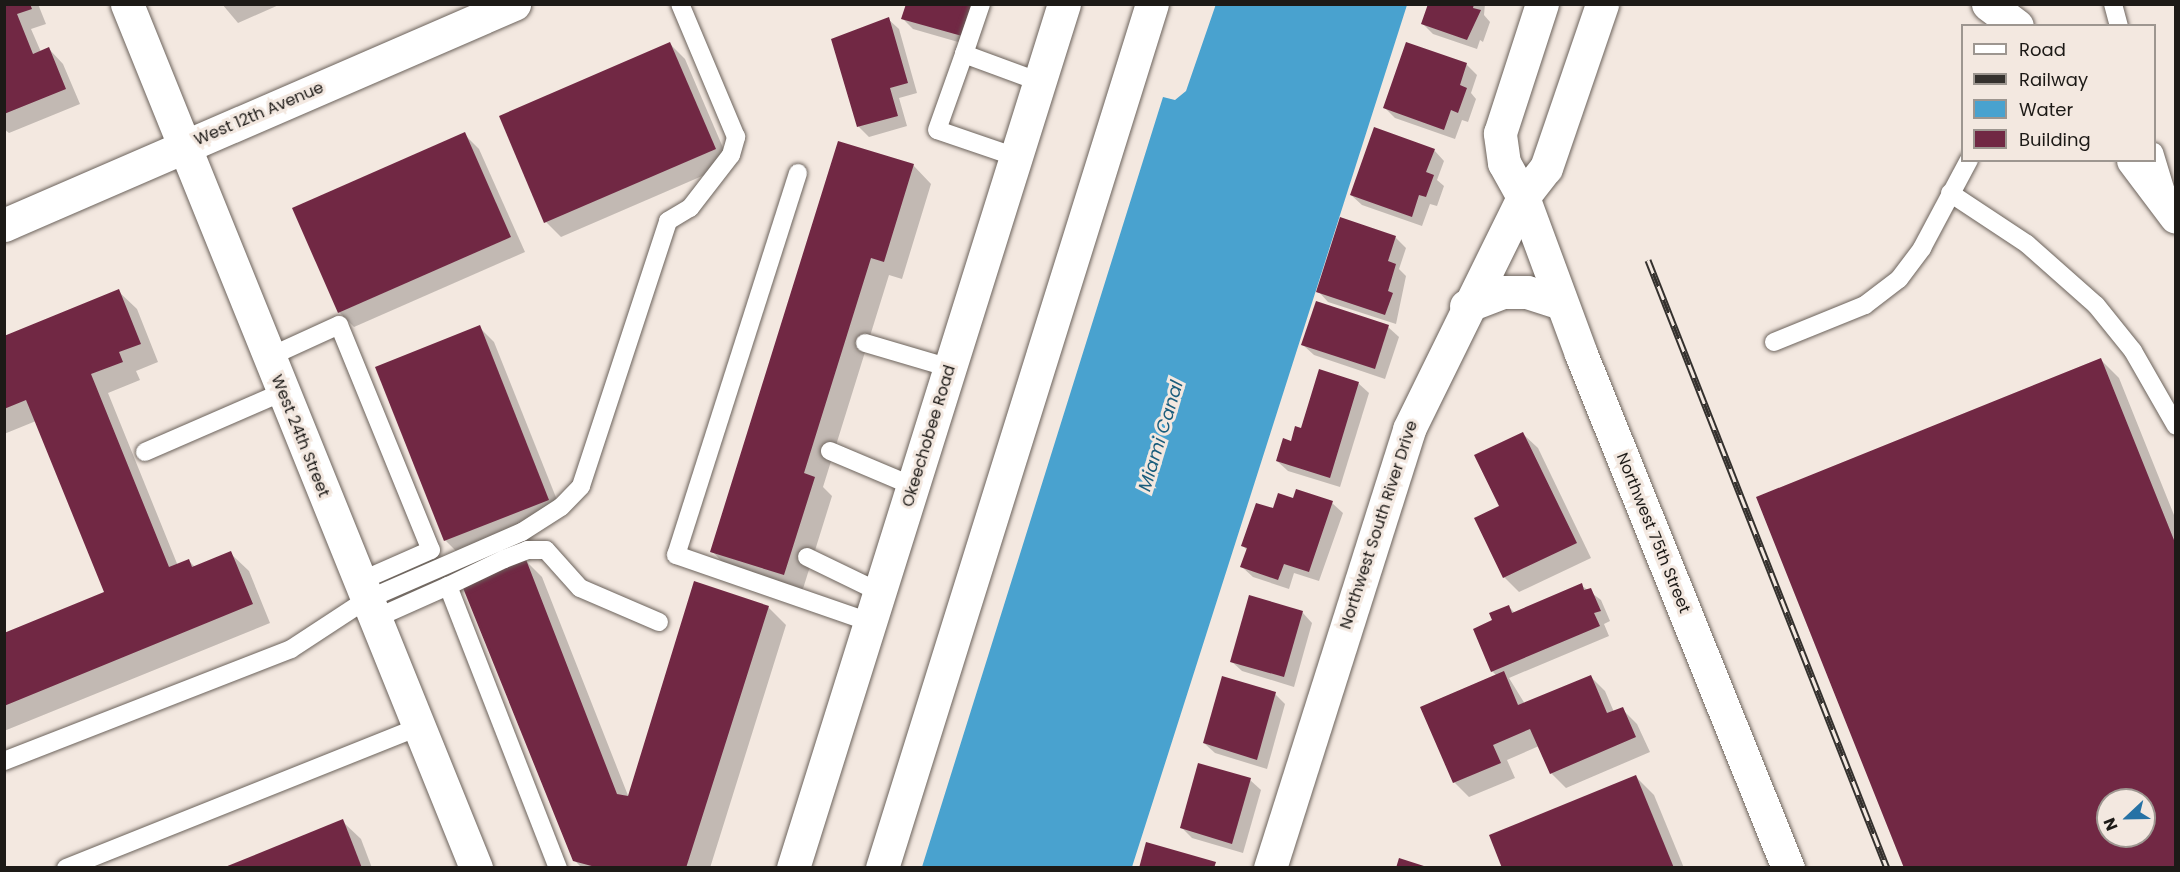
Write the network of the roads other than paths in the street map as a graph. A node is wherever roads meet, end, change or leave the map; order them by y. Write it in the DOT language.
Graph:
graph roads {
  1 [pos="127,4"];
  2 [pos="514,4"];
  3 [pos="680,4"];
  4 [pos="981,4"];
  5 [pos="1064,4"];
  6 [pos="1152,4"];
  7 [pos="1542,4"];
  8 [pos="1602,4"];
  9 [pos="1988,4"];
  10 [pos="2113,4"];
  11 [pos="2014,24"];
  12 [pos="2118,24"];
  13 [pos="964,54"];
  14 [pos="1040,81"];
  15 [pos="184,147"];
  16 [pos="1016,157"];
  17 [pos="2156,159"];
  18 [pos="1968,162"];
  19 [pos="2135,162"];
  20 [pos="798,173"];
  21 [pos="1950,193"];
  22 [pos="1523,197"];
  23 [pos="2172,211"];
  24 [pos="4,225"];
  25 [pos="1561,303"];
  26 [pos="1466,306"];
  27 [pos="1774,342"];
  28 [pos="865,343"];
  29 [pos="268,357"];
  30 [pos="950,368"];
  31 [pos="283,392"];
  32 [pos="2175,426"];
  33 [pos="830,451"];
  34 [pos="145,452"];
  35 [pos="913,486"];
  36 [pos="807,557"];
  37 [pos="448,586"];
  38 [pos="366,600"];
  39 [pos="875,607"];
  40 [pos="659,622"];
  41 [pos="418,727"];
  42 [pos="4,760"];
  43 [pos="66,867"];
  44 [pos="476,867"];
  45 [pos="558,867"];
  46 [pos="793,867"];
  47 [pos="882,867"];
  48 [pos="1270,867"];
  49 [pos="1788,867"];
  1 -- 15 [label="main road, West 24th Street"];
  2 -- 15 [label="main road, West 12th Avenue"];
  3 -- 38 [label="lane"];
  4 -- 13 [label="lane"];
  5 -- 14 [label="main road, Okeechobee Road"];
  6 -- 47 [label="main road"];
  7 -- 22 [label="main road"];
  8 -- 22 [label="main road, Northwest South River Drive"];
  9 -- 11 [label="main road"];
  10 -- 12 [label="lane"];
  13 -- 14 [label="lane"];
  13 -- 16 [label="lane"];
  14 -- 16 [label="main road, Okeechobee Road"];
  15 -- 24 [label="main road, West 12th Avenue"];
  15 -- 29 [label="main road, West 24th Street"];
  16 -- 30 [label="main road, Okeechobee Road"];
  17 -- 23 [label="lane"];
  18 -- 21 [label="lane"];
  19 -- 23 [label="main road"];
  20 -- 39 [label="lane"];
  21 -- 27 [label="lane"];
  21 -- 32 [label="lane"];
  22 -- 25 [label="main road, Northwest 75th Street"];
  22 -- 26 [label="main road, Northwest South River Drive"];
  25 -- 26 [label="main road"];
  25 -- 49 [label="main road, Northwest 75th Street"];
  26 -- 48 [label="main road, Northwest South River Drive"];
  28 -- 30 [label="lane"];
  29 -- 31 [label="main road, West 24th Street"];
  29 -- 38 [label="lane"];
  30 -- 35 [label="main road, Okeechobee Road"];
  31 -- 34 [label="lane"];
  31 -- 38 [label="main road, West 24th Street"];
  33 -- 35 [label="lane"];
  35 -- 39 [label="main road, Okeechobee Road"];
  36 -- 39 [label="lane"];
  37 -- 38 [label="lane"];
  37 -- 40 [label="lane"];
  37 -- 45 [label="lane"];
  38 -- 41 [label="main road, West 24th Street"];
  38 -- 42 [label="lane"];
  39 -- 46 [label="main road, Okeechobee Road"];
  41 -- 43 [label="lane"];
  41 -- 44 [label="main road, West 24th Street"];
}
